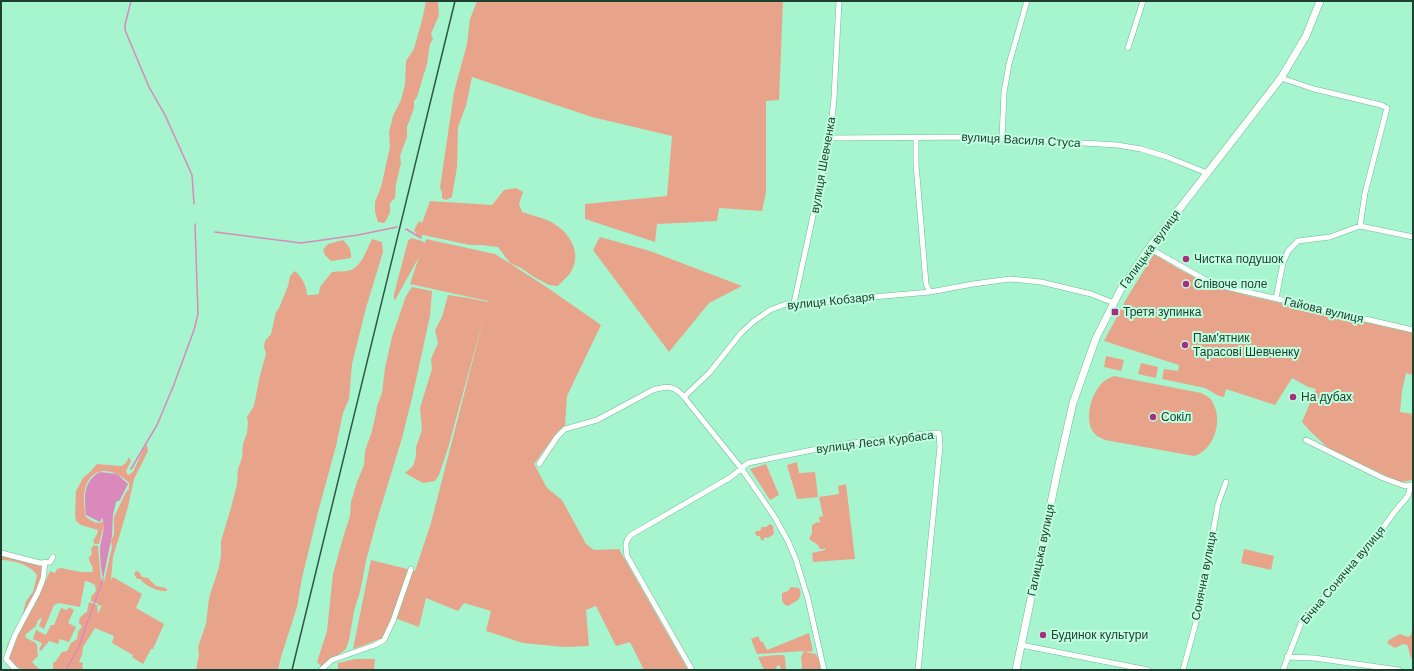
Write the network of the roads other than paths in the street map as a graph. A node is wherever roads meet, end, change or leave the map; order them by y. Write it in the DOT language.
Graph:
graph roads {
  1 [pos="839,1"];
  2 [pos="1027,1"];
  3 [pos="1143,1"];
  4 [pos="1320,1"];
  5 [pos="1128,48"];
  6 [pos="1281,78"];
  7 [pos="916,137"];
  8 [pos="830,138"];
  9 [pos="1002,139"];
  10 [pos="1207,173"];
  11 [pos="1360,226"];
  12 [pos="1413,237"];
  13 [pos="1149,248"];
  14 [pos="930,292"];
  15 [pos="1276,298"];
  16 [pos="794,303"];
  17 [pos="1114,303"];
  18 [pos="1413,330"];
  19 [pos="684,397"];
  20 [pos="1306,440"];
  21 [pos="538,464"];
  22 [pos="741,468"];
  23 [pos="1226,482"];
  24 [pos="1412,485"];
  25 [pos="1,553"];
  26 [pos="53,557"];
  27 [pos="45,563"];
  28 [pos="411,569"];
  29 [pos="1021,645"];
  30 [pos="1287,657"];
  31 [pos="16,670"];
  32 [pos="321,670"];
  33 [pos="692,670"];
  34 [pos="824,670"];
  35 [pos="918,670"];
  36 [pos="1016,670"];
  37 [pos="1148,670"];
  38 [pos="1183,670"];
  39 [pos="1283,670"];
  40 [pos="1399,670"];
  1 -- 8 [label="street, вулиця Шевченка"];
  2 -- 9 [label="street"];
  3 -- 5 [label="street"];
  4 -- 6 [label="street, Галицька вулиця"];
  6 -- 10 [label="street, Галицька вулиця"];
  6 -- 11 [label="street"];
  7 -- 8 [label="street, вулиця Василя Стуса"];
  7 -- 9 [label="street, вулиця Василя Стуса"];
  7 -- 14 [label="street"];
  8 -- 16 [label="street, вулиця Шевченка"];
  9 -- 10 [label="street, вулиця Василя Стуса"];
  10 -- 13 [label="street, Галицька вулиця"];
  11 -- 12 [label="street"];
  11 -- 15 [label="street"];
  13 -- 15 [label="street, Гайова вулиця"];
  13 -- 17 [label="street, Галицька вулиця"];
  14 -- 16 [label="street, вулиця Кобзаря"];
  14 -- 17 [label="street, вулиця Кобзаря"];
  15 -- 18 [label="street, Гайова вулиця"];
  16 -- 19 [label="street, вулиця Кобзаря"];
  17 -- 29 [label="street, Галицька вулиця"];
  19 -- 21 [label="street"];
  19 -- 22 [label="street"];
  20 -- 24 [label="street, Бічна Сонячна вулиця"];
  22 -- 33 [label="street, вулиця Леся Курбаса"];
  22 -- 34 [label="street"];
  22 -- 35 [label="street, вулиця Леся Курбаса"];
  23 -- 38 [label="street, Сонячна вулиця"];
  24 -- 30 [label="street, Бічна Сонячна вулиця"];
  25 -- 27 [label="street"];
  26 -- 27 [label="street"];
  27 -- 31 [label="street"];
  28 -- 32 [label="street"];
  29 -- 36 [label="street, Галицька вулиця"];
  29 -- 37 [label="street"];
  30 -- 39 [label="street, Бічна Сонячна вулиця"];
  30 -- 40 [label="street"];
}
